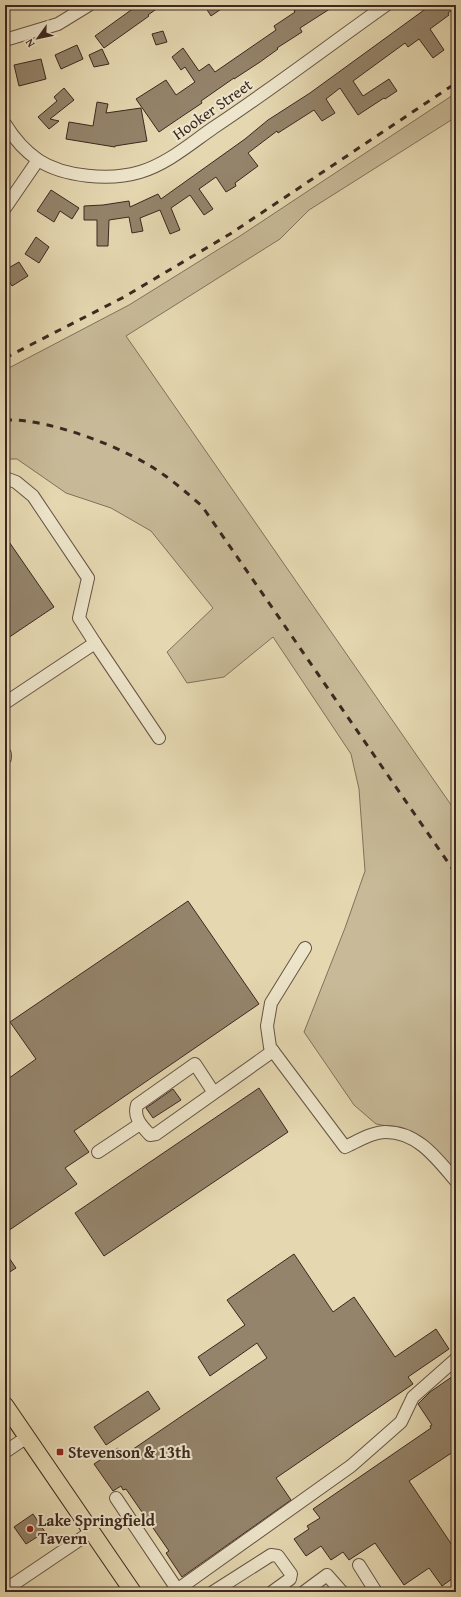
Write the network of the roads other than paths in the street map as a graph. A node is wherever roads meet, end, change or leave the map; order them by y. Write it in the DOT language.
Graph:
graph roads {
  1 [pos="89,5"];
  2 [pos="386,5"];
  3 [pos="5,40"];
  4 [pos="5,124"];
  5 [pos="38,160"];
  6 [pos="5,208"];
  7 [pos="5,478"];
  8 [pos="95,643"];
  9 [pos="5,703"];
  10 [pos="159,738"];
  11 [pos="5,754"];
  12 [pos="5,758"];
  13 [pos="305,948"];
  14 [pos="273,1051"];
  15 [pos="214,1093"];
  16 [pos="140,1124"];
  17 [pos="98,1152"];
  18 [pos="456,1181"];
  19 [pos="456,1359"];
  20 [pos="5,1405"];
  21 [pos="27,1437"];
  22 [pos="5,1452"];
  23 [pos="116,1498"];
  24 [pos="91,1532"];
  25 [pos="359,1565"];
  26 [pos="5,1590"];
  27 [pos="178,1591"];
  28 [pos="133,1592"];
  29 [pos="213,1592"];
  30 [pos="272,1592"];
  31 [pos="304,1592"];
  32 [pos="342,1592"];
  33 [pos="376,1592"];
  1 -- 3 [label="street"];
  2 -- 5 [label="street, Hooker Street"];
  4 -- 5 [label="street"];
  5 -- 6 [label="street"];
  7 -- 8 [label="street"];
  8 -- 9 [label="street"];
  8 -- 10 [label="street"];
  11 -- 12 [label="street"];
  13 -- 14 [label="street"];
  14 -- 15 [label="street"];
  14 -- 18 [label="street"];
  15 -- 16 [label="street"];
  15 -- 16 [label="street"];
  16 -- 17 [label="street"];
  19 -- 27 [label="street"];
  20 -- 21 [label="main road"];
  21 -- 22 [label="street"];
  21 -- 24 [label="main road"];
  23 -- 27 [label="street"];
  24 -- 26 [label="street"];
  24 -- 28 [label="main road"];
  25 -- 33 [label="street"];
  29 -- 30 [label="street"];
  31 -- 32 [label="street"];
}
